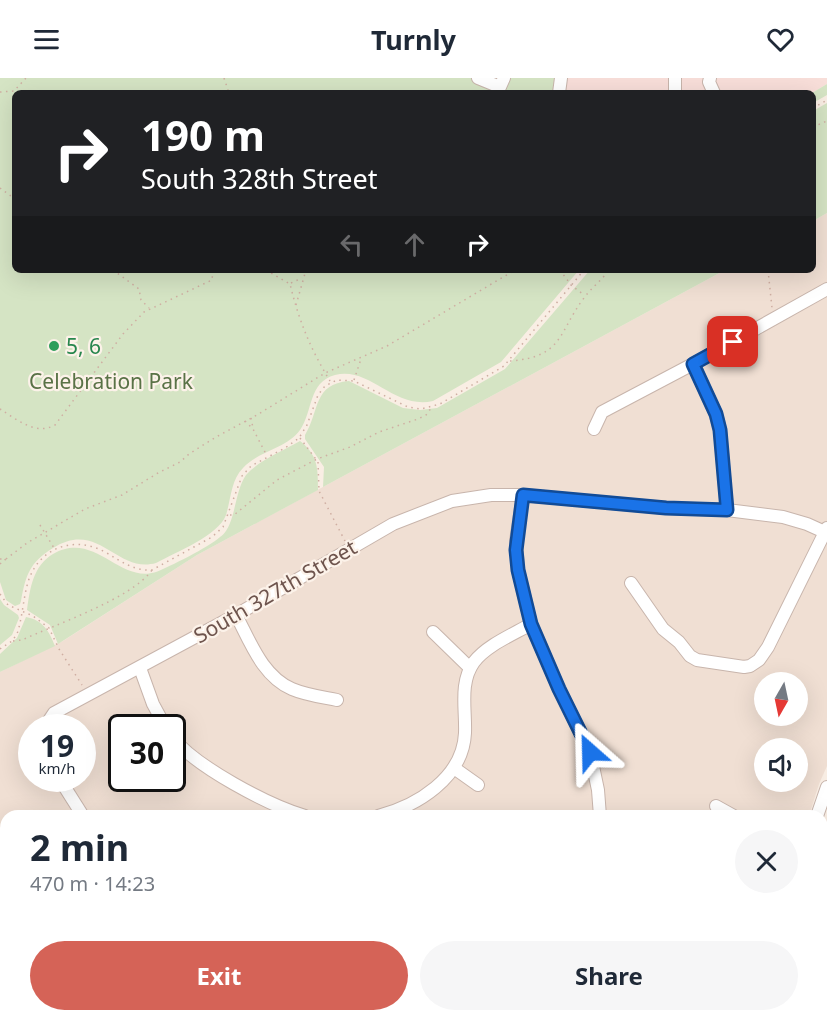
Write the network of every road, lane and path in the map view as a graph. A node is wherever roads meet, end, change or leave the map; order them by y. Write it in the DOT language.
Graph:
graph roads {
  1 [pos="26,78"];
  2 [pos="478,78"];
  3 [pos="504,78"];
  4 [pos="16,90"];
  5 [pos="117,273"];
  6 [pos="213,273"];
  7 [pos="271,273"];
  8 [pos="305,273"];
  9 [pos="509,273"];
  10 [pos="562,273"];
  11 [pos="581,273"];
  12 [pos="606,273"];
  13 [pos="768,273"];
  14 [pos="303,277"];
  15 [pos="290,284"];
  16 [pos="571,285"];
  17 [pos="827,289"];
  18 [pos="585,296"];
  19 [pos="296,305"];
  20 [pos="150,308"];
  21 [pos="773,319"];
  22 [pos="361,358"];
  23 [pos="510,361"];
  24 [pos="693,364"];
  25 [pos="324,373"];
  26 [pos="354,381"];
  27 [pos="330,382"];
  28 [pos="433,406"];
  29 [pos="0,409"];
  30 [pos="251,417"];
  31 [pos="245,420"];
  32 [pos="253,429"];
  33 [pos="594,429"];
  34 [pos="299,438"];
  35 [pos="267,457"];
  36 [pos="317,459"];
  37 [pos="523,495"];
  38 [pos="727,510"];
  39 [pos="229,515"];
  40 [pos="40,525"];
  41 [pos="826,531"];
  42 [pos="45,534"];
  43 [pos="349,548"];
  44 [pos="55,549"];
  45 [pos="0,559"];
  46 [pos="6,559"];
  47 [pos="0,564"];
  48 [pos="152,570"];
  49 [pos="632,583"];
  50 [pos="0,594"];
  51 [pos="23,612"];
  52 [pos="236,615"];
  53 [pos="531,624"];
  54 [pos="49,628"];
  55 [pos="433,632"];
  56 [pos="12,641"];
  57 [pos="0,649"];
  58 [pos="140,668"];
  59 [pos="470,668"];
  60 [pos="88,695"];
  61 [pos="337,700"];
  62 [pos="53,714"];
  63 [pos="158,714"];
  64 [pos="186,752"];
  65 [pos="454,768"];
  66 [pos="478,785"];
  67 [pos="827,787"];
  68 [pos="68,792"];
  69 [pos="716,806"];
  70 [pos="79,810"];
  71 [pos="291,810"];
  72 [pos="394,810"];
  73 [pos="600,810"];
  74 [pos="723,810"];
  75 [pos="819,810"];
  1 -- 4 [label="path"];
  2 -- 3 [label="street"];
  5 -- 20 [label="path"];
  6 -- 20 [label="path"];
  7 -- 15 [label="path"];
  8 -- 14 [label="path"];
  9 -- 22 [label="path"];
  10 -- 16 [label="path"];
  11 -- 16 [label="path"];
  12 -- 18 [label="path"];
  13 -- 21 [label="path"];
  14 -- 15 [label="path"];
  14 -- 19 [label="path"];
  15 -- 19 [label="path"];
  16 -- 18 [label="path"];
  16 -- 23 [label="path"];
  17 -- 21 [label="street"];
  18 -- 23 [label="path"];
  19 -- 25 [label="path"];
  20 -- 29 [label="path"];
  21 -- 24 [label="street"];
  22 -- 25 [label="path"];
  22 -- 26 [label="path"];
  23 -- 28 [label="path"];
  24 -- 33 [label="street"];
  24 -- 38 [label="street"];
  25 -- 27 [label="path"];
  25 -- 30 [label="path"];
  26 -- 27 [label="path"];
  26 -- 28 [label="path"];
  27 -- 34 [label="path"];
  28 -- 36 [label="path"];
  30 -- 31 [label="path"];
  30 -- 32 [label="path"];
  31 -- 32 [label="path"];
  31 -- 42 [label="path"];
  32 -- 35 [label="path"];
  34 -- 35 [label="path"];
  34 -- 36 [label="path"];
  35 -- 39 [label="path"];
  36 -- 39 [label="path"];
  36 -- 43 [label="path"];
  37 -- 38 [label="street, South 327th Street"];
  37 -- 43 [label="street, South 327th Street"];
  37 -- 53 [label="street"];
  38 -- 41 [label="street, South 327th Street"];
  39 -- 48 [label="path"];
  40 -- 42 [label="path"];
  41 -- 49 [label="street"];
  42 -- 44 [label="path"];
  42 -- 46 [label="path"];
  43 -- 52 [label="street, South 327th Street"];
  44 -- 48 [label="path"];
  44 -- 51 [label="path"];
  45 -- 46 [label="path"];
  46 -- 47 [label="path"];
  48 -- 54 [label="path"];
  50 -- 51 [label="path"];
  51 -- 54 [label="path"];
  51 -- 56 [label="path"];
  52 -- 58 [label="street, South 327th Street"];
  52 -- 61 [label="street"];
  53 -- 59 [label="street"];
  53 -- 73 [label="street"];
  54 -- 56 [label="path"];
  54 -- 60 [label="path"];
  55 -- 59 [label="street"];
  56 -- 57 [label="path"];
  58 -- 60 [label="street, South 327th Street"];
  58 -- 63 [label="street"];
  59 -- 65 [label="street"];
  60 -- 62 [label="street, South 327th Street"];
  64 -- 71 [label="street"];
  65 -- 66 [label="street"];
  65 -- 72 [label="street"];
  67 -- 75 [label="street"];
  68 -- 70 [label="street"];
  69 -- 74 [label="street"];
}
